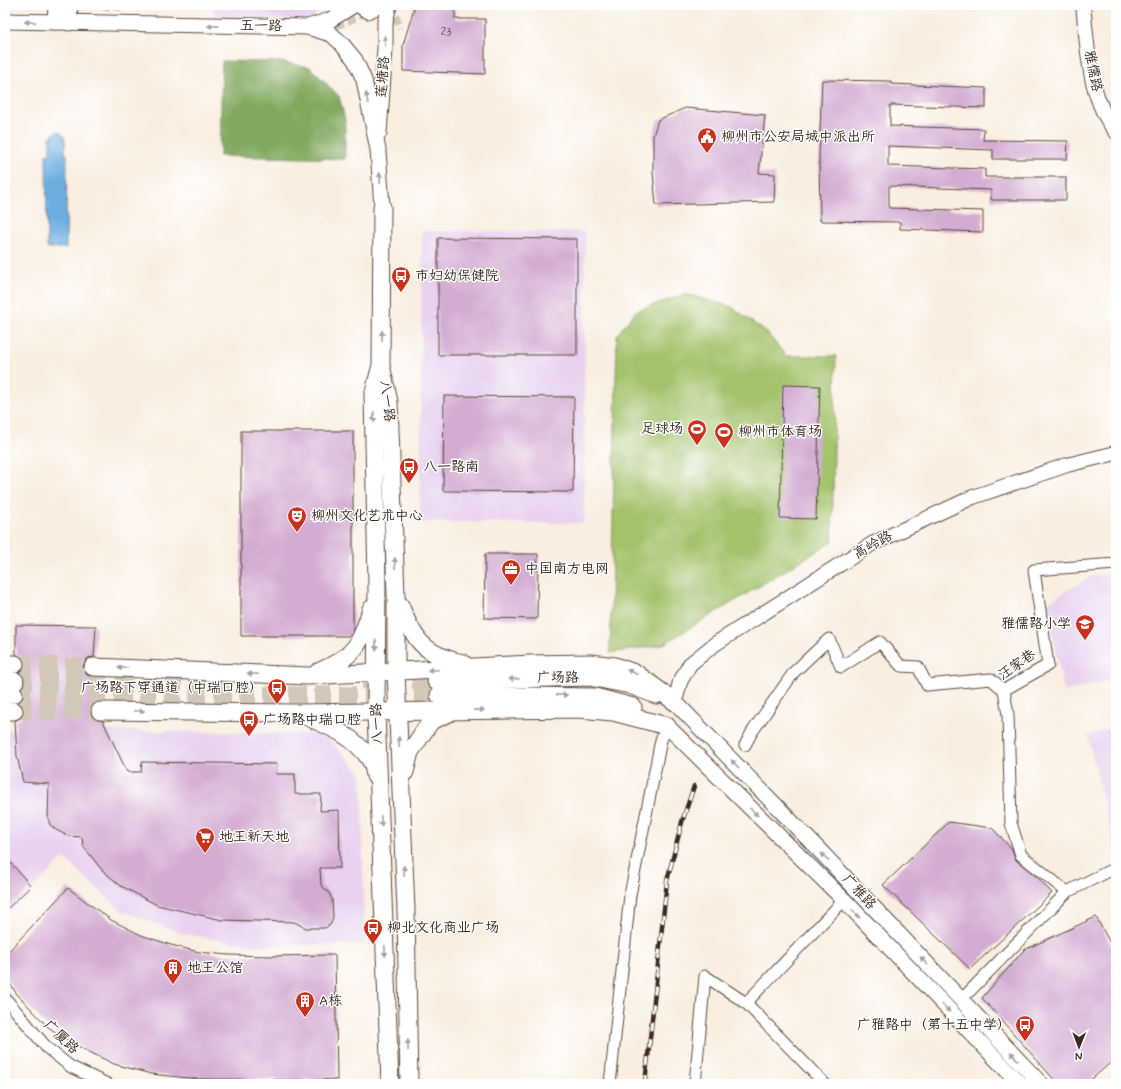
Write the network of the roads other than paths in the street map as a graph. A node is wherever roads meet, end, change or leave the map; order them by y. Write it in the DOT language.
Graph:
graph roads {
  1 [pos="56,5"];
  2 [pos="70,5"];
  3 [pos="354,5"];
  4 [pos="358,5"];
  5 [pos="384,5"];
  6 [pos="389,5"];
  7 [pos="1083,5"];
  8 [pos="5,21"];
  9 [pos="62,22"];
  10 [pos="308,27"];
  11 [pos="1116,132"];
  12 [pos="378,150"];
  13 [pos="382,207"];
  14 [pos="381,365"];
  15 [pos="1116,453"];
  16 [pos="1116,564"];
  17 [pos="377,583"];
  18 [pos="396,595"];
  19 [pos="93,667"];
  20 [pos="485,667"];
  21 [pos="376,672"];
  22 [pos="396,672"];
  23 [pos="308,676"];
  24 [pos="1004,690"];
  25 [pos="675,702"];
  26 [pos="100,711"];
  27 [pos="455,711"];
  28 [pos="376,712"];
  29 [pos="398,712"];
  30 [pos="297,713"];
  31 [pos="667,726"];
  32 [pos="745,745"];
  33 [pos="401,792"];
  34 [pos="380,796"];
  35 [pos="1109,871"];
  36 [pos="1067,892"];
  37 [pos="844,900"];
  38 [pos="5,998"];
  39 [pos="961,1000"];
  40 [pos="746,1003"];
  41 [pos="107,1084"];
  42 [pos="390,1084"];
  43 [pos="409,1084"];
  44 [pos="610,1084"];
  45 [pos="695,1084"];
  46 [pos="825,1084"];
  47 [pos="1020,1084"];
  48 [pos="1040,1084"];
  1 -- 9 [label="main road"];
  2 -- 9 [label="main road"];
  3 -- 10 [label="main road"];
  4 -- 5 [label="street"];
  12 -- 6 [label="main road, 莲塘路, one-way"];
  7 -- 11 [label="street, 雅儒路"];
  9 -- 8 [label="main road, 五一路, one-way"];
  10 -- 9 [label="main road, 五一路, one-way"];
  12 -- 10 [label="main road, 五一路, one-way"];
  13 -- 12 [label="main road, 五一路, one-way"];
  14 -- 13 [label="main road, 八一路, one-way"];
  14 -- 17 [label="main road, 八一路, one-way"];
  18 -- 14 [label="main road, 八一路, one-way"];
  15 -- 25 [label="street, 高岭路"];
  16 -- 24 [label="street, 汪家巷"];
  17 -- 21 [label="main road, 八一路, one-way"];
  17 -- 23 [label="main road"];
  18 -- 20 [label="main road"];
  18 -- 22 [label="main road, 八一路"];
  23 -- 19 [label="main road, one-way"];
  20 -- 22 [label="main road, one-way"];
  25 -- 20 [label="main road, one-way"];
  21 -- 22 [label="main road"];
  21 -- 23 [label="main road"];
  21 -- 28 [label="main road, 八一路"];
  22 -- 29 [label="main road, 八一路"];
  24 -- 32 [label="street"];
  24 -- 36 [label="street, 汪家巷"];
  25 -- 31 [label="main road, 广场路, one-way"];
  39 -- 25 [label="main road, 广雅路, one-way"];
  26 -- 30 [label="main road, one-way"];
  27 -- 29 [label="main road"];
  27 -- 31 [label="main road, one-way"];
  27 -- 33 [label="main road"];
  28 -- 29 [label="main road"];
  28 -- 30 [label="main road"];
  28 -- 34 [label="main road, 八一路"];
  33 -- 29 [label="main road, 八一路, one-way"];
  30 -- 34 [label="main road"];
  31 -- 37 [label="main road, 广雅路, one-way"];
  31 -- 44 [label="street"];
  43 -- 33 [label="main road, 八一路, one-way"];
  34 -- 42 [label="main road, 八一路, one-way"];
  35 -- 36 [label="street"];
  36 -- 39 [label="street"];
  37 -- 40 [label="street"];
  37 -- 47 [label="main road, 广雅路, one-way"];
  38 -- 41 [label="street, 广厦路"];
  48 -- 39 [label="main road, 广雅路, one-way"];
  40 -- 45 [label="street"];
  40 -- 46 [label="street"];
}
